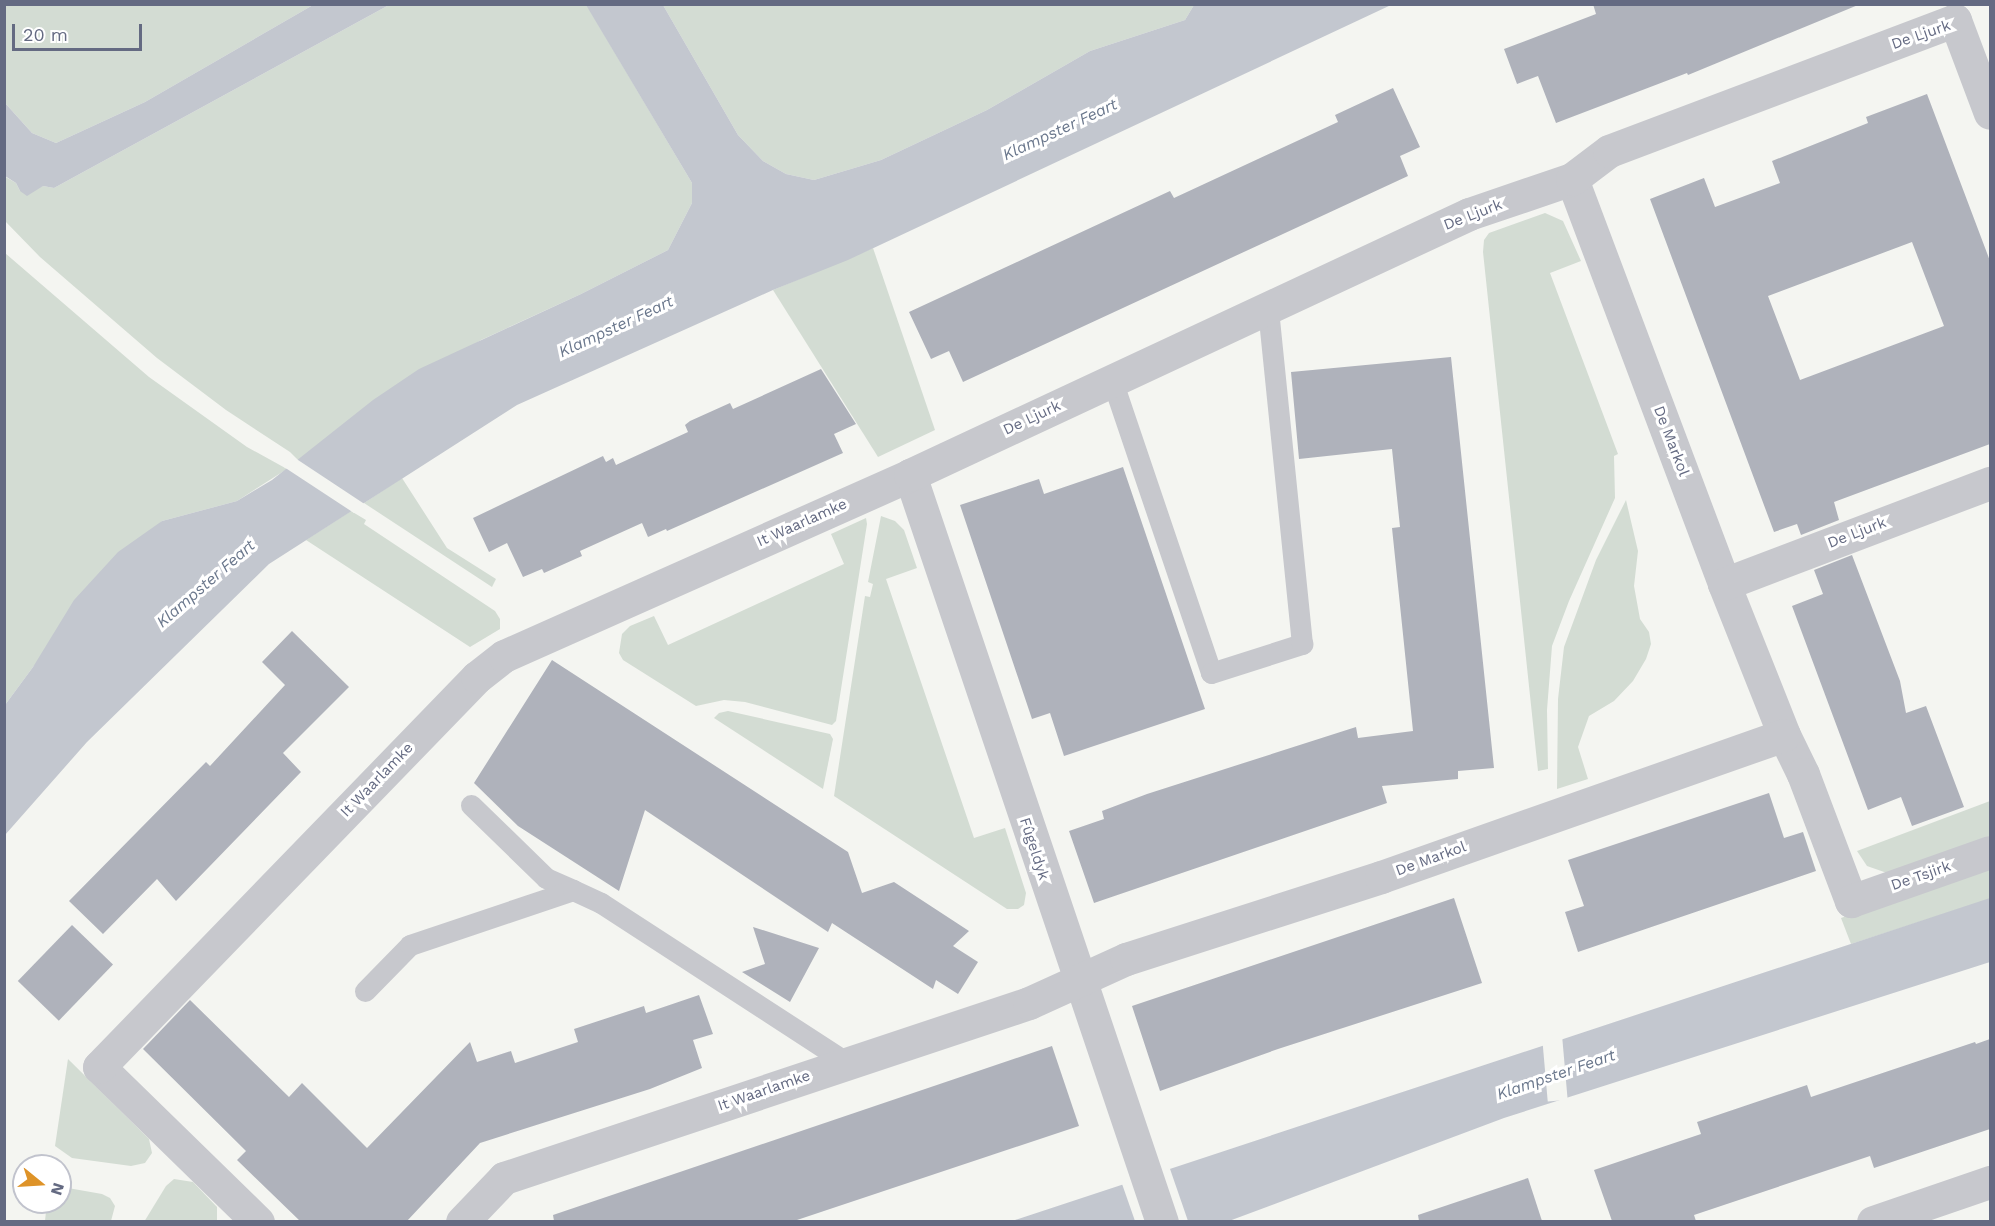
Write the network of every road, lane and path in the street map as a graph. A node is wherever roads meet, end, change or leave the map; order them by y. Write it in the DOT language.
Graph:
graph roads {
  1 [pos="1990,113"];
  2 [pos="1572,179"];
  3 [pos="1268,307"];
  4 [pos="1112,380"];
  5 [pos="910,475"];
  6 [pos="1990,483"];
  7 [pos="1724,584"];
  8 [pos="1784,735"];
  9 [pos="471,805"];
  10 [pos="1990,852"];
  11 [pos="573,890"];
  12 [pos="1851,901"];
  13 [pos="1078,979"];
  14 [pos="365,991"];
  15 [pos="847,1063"];
  16 [pos="1990,1182"];
  17 [pos="258,1221"];
  18 [pos="462,1221"];
  19 [pos="1162,1221"];
  20 [pos="1873,1221"];
  1 -- 2 [label="street, De Ljurk"];
  2 -- 3 [label="street, De Ljurk"];
  2 -- 7 [label="street, De Markol"];
  3 -- 4 [label="street, De Ljurk"];
  3 -- 4 [label="lane"];
  4 -- 5 [label="street, De Ljurk"];
  5 -- 13 [label="street, Fûgeldyk"];
  5 -- 17 [label="street, It Waarlamke"];
  6 -- 7 [label="street, De Ljurk"];
  7 -- 8 [label="street, De Markol"];
  8 -- 12 [label="street, De Markol"];
  8 -- 13 [label="street, De Markol"];
  9 -- 11 [label="lane"];
  10 -- 12 [label="street, De Tsjirk"];
  11 -- 14 [label="lane"];
  11 -- 15 [label="lane"];
  13 -- 15 [label="street, It Waarlamke"];
  13 -- 19 [label="street, Fûgeldyk"];
  15 -- 18 [label="street, It Waarlamke"];
  16 -- 20 [label="street"];
}
